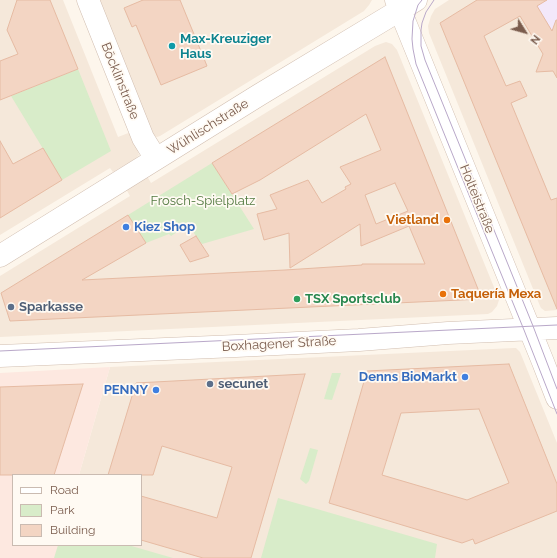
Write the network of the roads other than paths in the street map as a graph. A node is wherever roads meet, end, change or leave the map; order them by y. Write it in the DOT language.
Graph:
graph roads {
  1 [pos="88,0"];
  2 [pos="404,3"];
  3 [pos="156,159"];
  4 [pos="0,256"];
  5 [pos="557,328"];
  6 [pos="530,329"];
  7 [pos="0,356"];
  8 [pos="557,398"];
  1 -- 3 [label="street, Böcklinstraße"];
  2 -- 3 [label="street, Wühlischstraße"];
  2 -- 6 [label="street, Holteistraße"];
  3 -- 4 [label="street, Wühlischstraße"];
  5 -- 6 [label="street, Boxhagener Straße"];
  6 -- 7 [label="street, Boxhagener Straße"];
  6 -- 8 [label="street, Holteistraße"];
}
